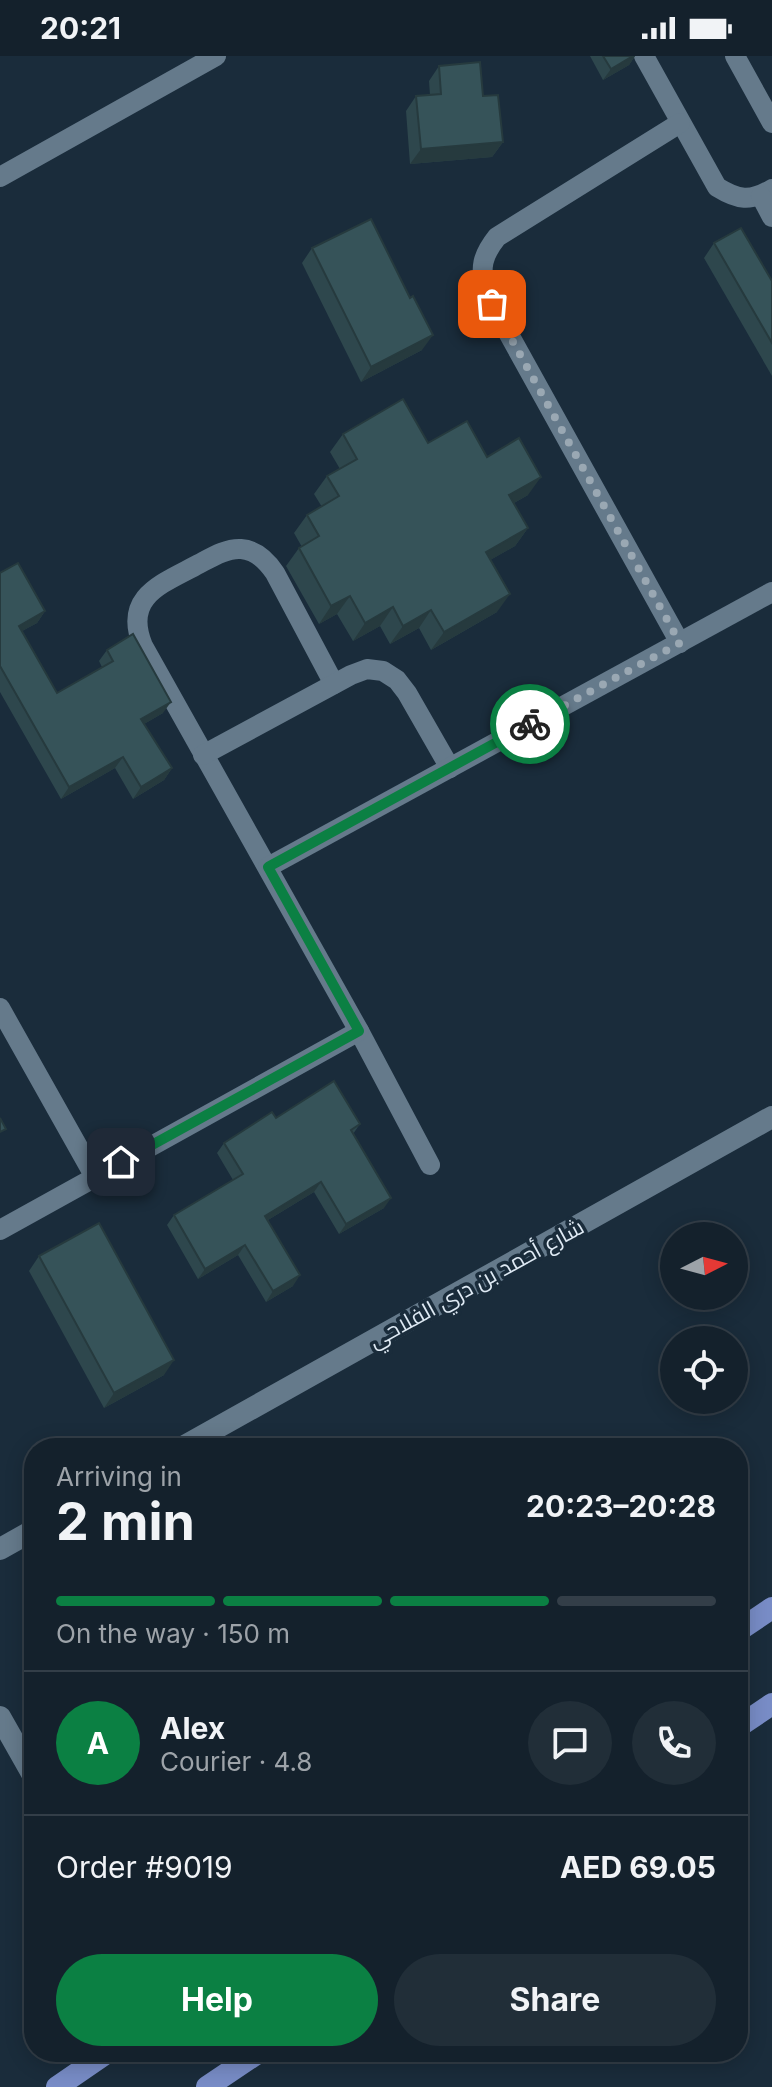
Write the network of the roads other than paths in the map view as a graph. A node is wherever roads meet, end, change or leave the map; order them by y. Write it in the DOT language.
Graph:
graph roads {
  1 [pos="216,56"];
  2 [pos="644,56"];
  3 [pos="735,56"];
  4 [pos="680,123"];
  5 [pos="772,123"];
  6 [pos="0,177"];
  7 [pos="767,192"];
  8 [pos="772,217"];
  9 [pos="772,592"];
  10 [pos="680,643"];
  11 [pos="334,684"];
  12 [pos="203,755"];
  13 [pos="450,768"];
  14 [pos="268,867"];
  15 [pos="0,1008"];
  16 [pos="359,1031"];
  17 [pos="772,1117"];
  18 [pos="430,1165"];
  19 [pos="95,1177"];
  20 [pos="0,1230"];
  21 [pos="199,1438"];
  22 [pos="24,1536"];
  23 [pos="0,1549"];
  24 [pos="772,1608"];
  25 [pos="748,1624"];
  26 [pos="772,1704"];
  27 [pos="0,1717"];
  28 [pos="748,1720"];
  29 [pos="24,1759"];
  30 [pos="83,2062"];
  31 [pos="93,2062"];
  32 [pos="244,2062"];
  33 [pos="77,2073"];
  34 [pos="57,2087"];
  35 [pos="207,2087"];
  1 -- 6 [label="lane"];
  2 -- 4 [label="lane"];
  3 -- 5 [label="lane"];
  4 -- 7 [label="lane"];
  4 -- 10 [label="lane"];
  7 -- 8 [label="lane"];
  9 -- 10 [label="lane"];
  10 -- 13 [label="lane"];
  11 -- 12 [label="lane"];
  11 -- 12 [label="lane"];
  11 -- 13 [label="lane"];
  12 -- 14 [label="lane"];
  13 -- 14 [label="lane"];
  14 -- 16 [label="lane"];
  15 -- 19 [label="lane"];
  16 -- 18 [label="lane"];
  16 -- 19 [label="lane"];
  17 -- 21 [label="street, شارع أحمد بن دري الفلاحي"];
  19 -- 20 [label="lane"];
  22 -- 23 [label="street"];
  24 -- 25 [label="main road"];
  26 -- 28 [label="main road"];
  27 -- 29 [label="street"];
  30 -- 33 [label="street"];
  31 -- 33 [label="main road"];
  32 -- 35 [label="main road"];
  33 -- 34 [label="main road"];
}
